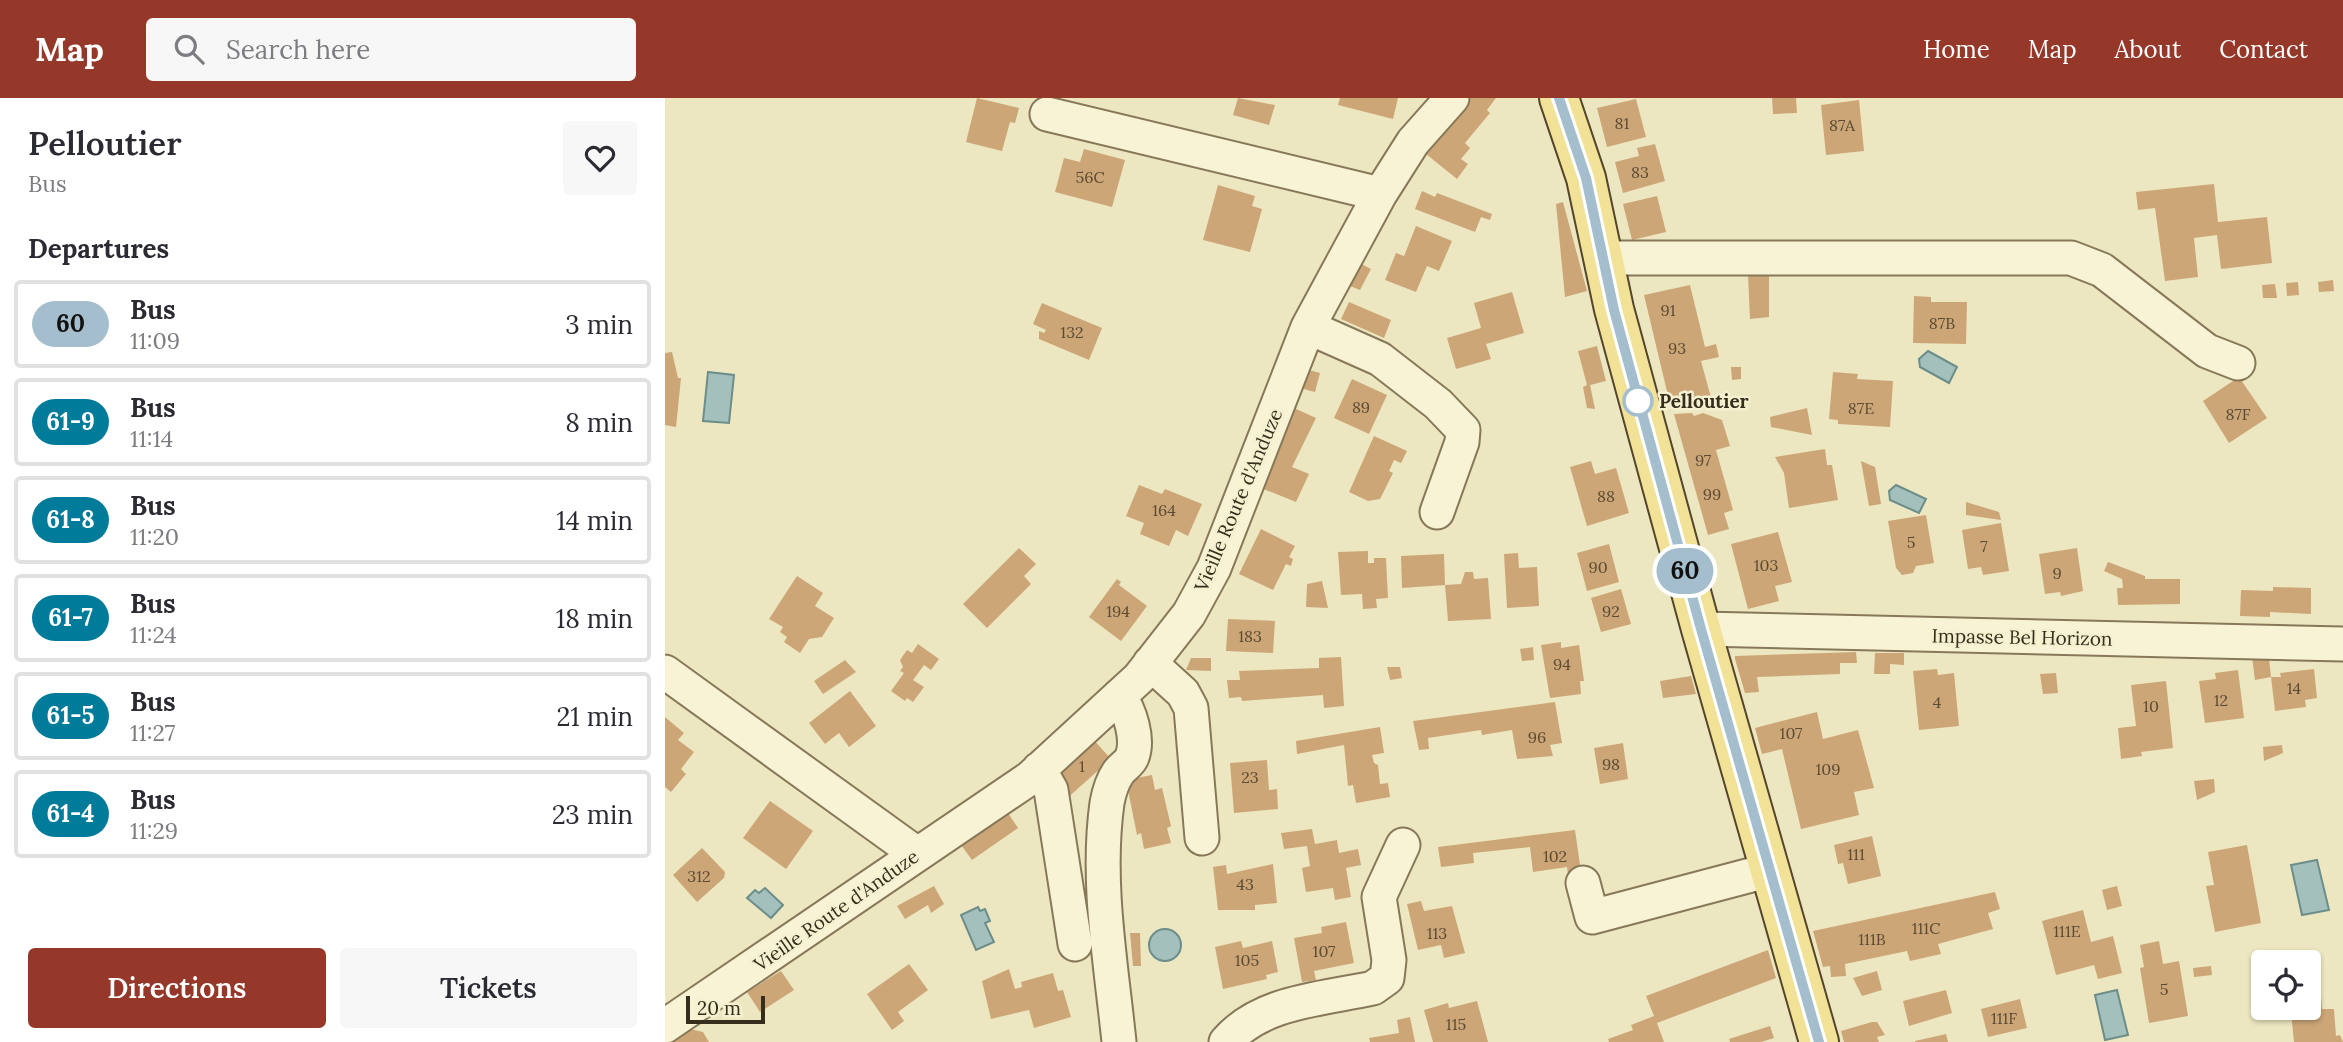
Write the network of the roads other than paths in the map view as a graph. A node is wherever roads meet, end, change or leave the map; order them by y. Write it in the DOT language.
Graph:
graph roads {
  1 [pos="1452,98"];
  2 [pos="1559,98"];
  3 [pos="1047,114"];
  4 [pos="1380,194"];
  5 [pos="1602,258"];
  6 [pos="1308,327"];
  7 [pos="2238,363"];
  8 [pos="1437,512"];
  9 [pos="1701,629"];
  10 [pos="2343,644"];
  11 [pos="1150,663"];
  12 [pos="665,672"];
  13 [pos="1119,696"];
  14 [pos="1039,769"];
  15 [pos="1078,821"];
  16 [pos="1202,838"];
  17 [pos="1403,845"];
  18 [pos="917,854"];
  19 [pos="1770,870"];
  20 [pos="1583,883"];
  21 [pos="1075,944"];
  22 [pos="1112,974"];
  23 [pos="665,1026"];
  24 [pos="1119,1042"];
  25 [pos="1226,1042"];
  26 [pos="1819,1042"];
  1 -- 4 [label="street, Vieille Route d'Anduze"];
  2 -- 5 [label="main road"];
  3 -- 4 [label="street"];
  4 -- 6 [label="street, Vieille Route d'Anduze"];
  5 -- 7 [label="street"];
  5 -- 9 [label="main road"];
  6 -- 8 [label="street"];
  6 -- 11 [label="street, Vieille Route d'Anduze"];
  9 -- 10 [label="street, Impasse Bel Horizon"];
  9 -- 19 [label="main road"];
  11 -- 13 [label="street, Vieille Route d'Anduze"];
  11 -- 16 [label="street"];
  12 -- 18 [label="street"];
  13 -- 14 [label="street, Vieille Route d'Anduze"];
  13 -- 22 [label="street"];
  14 -- 18 [label="street, Vieille Route d'Anduze"];
  14 -- 21 [label="street"];
  15 -- 22 [label="street"];
  17 -- 25 [label="street"];
  18 -- 23 [label="street, Vieille Route d'Anduze"];
  19 -- 20 [label="street"];
  19 -- 26 [label="main road"];
  22 -- 24 [label="street"];
}
